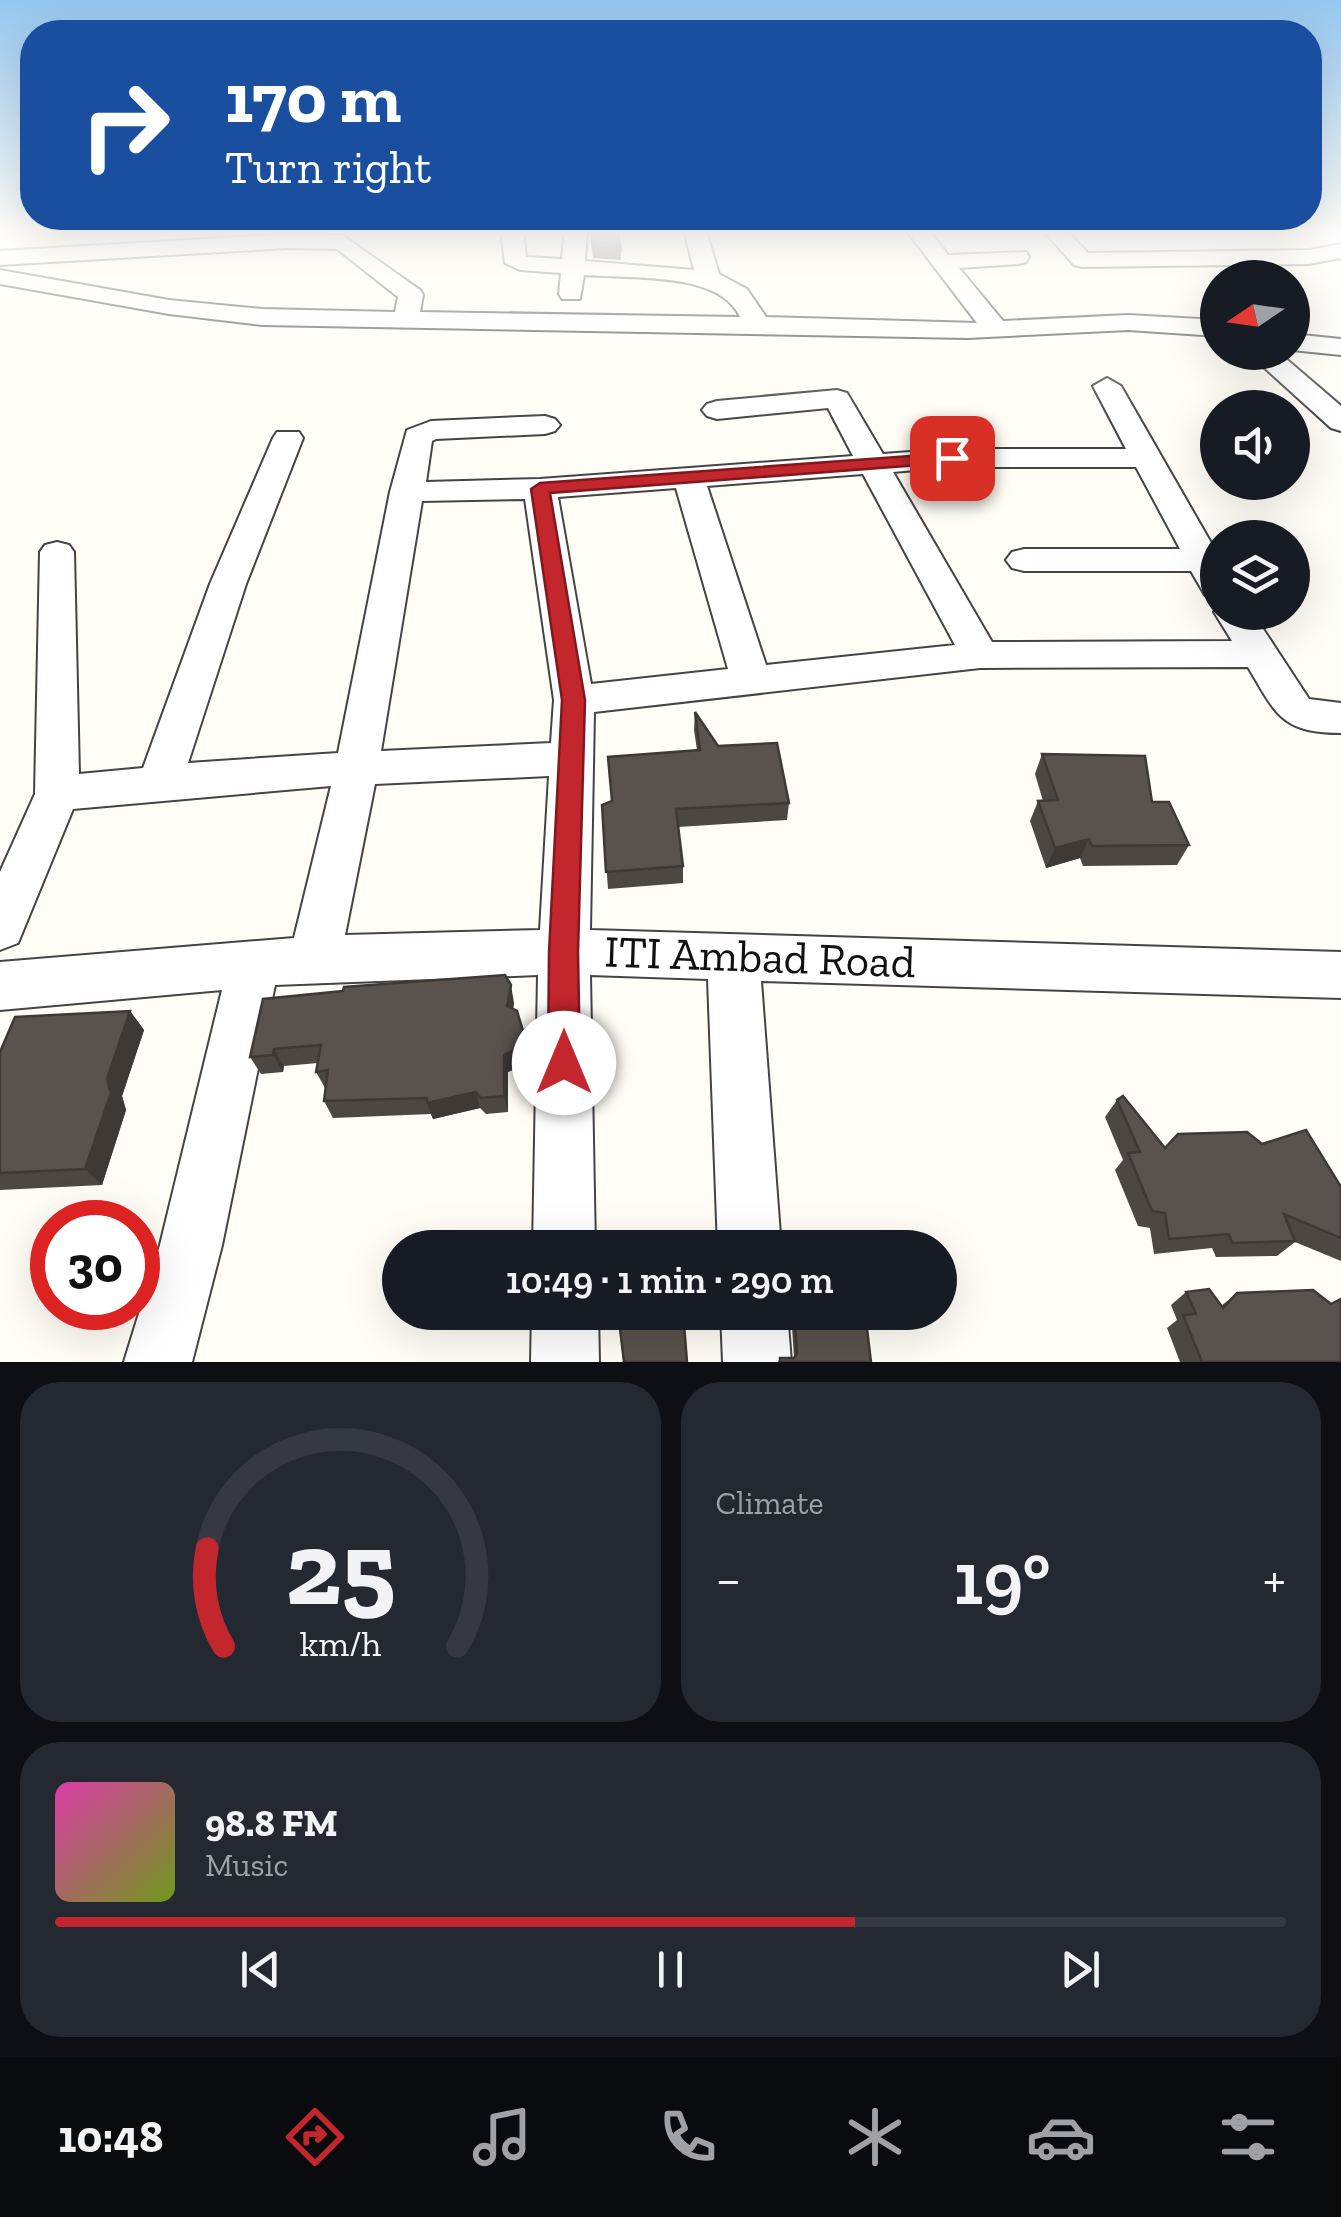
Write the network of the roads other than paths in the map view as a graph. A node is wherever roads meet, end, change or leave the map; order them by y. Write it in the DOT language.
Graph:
graph roads {
  1 [pos="3,294"];
  2 [pos="99,294"];
  3 [pos="410,294"];
  4 [pos="572,294"];
  5 [pos="740,294"];
  6 [pos="961,294"];
  7 [pos="406,322"];
  8 [pos="569,323"];
  9 [pos="756,325"];
  10 [pos="1200,326"];
  11 [pos="985,332"];
  12 [pos="1310,343"];
  13 [pos="1341,346"];
  14 [pos="1310,367"];
  15 [pos="1281,370"];
  16 [pos="1107,386"];
  17 [pos="1341,394"];
  18 [pos="717,410"];
  19 [pos="1341,422"];
  20 [pos="544,426"];
  21 [pos="288,438"];
  22 [pos="1146,458"];
  23 [pos="872,464"];
  24 [pos="689,480"];
  25 [pos="540,489"];
  26 [pos="406,492"];
  27 [pos="57,552"];
  28 [pos="1200,556"];
  29 [pos="1024,560"];
  30 [pos="1200,573"];
  31 [pos="1243,630"];
  32 [pos="1257,654"];
  33 [pos="980,655"];
  34 [pos="751,681"];
  35 [pos="574,700"];
  36 [pos="1341,718"];
  37 [pos="570,759"];
  38 [pos="357,767"];
  39 [pos="160,781"];
  40 [pos="57,794"];
  41 [pos="0,928"];
  42 [pos="564,952"];
  43 [pos="733,956"];
  44 [pos="314,959"];
  45 [pos="254,964"];
  46 [pos="1341,975"];
  47 [pos="0,986"];
  48 [pos="564,1230"];
  49 [pos="749,1230"];
  50 [pos="564,1330"];
  51 [pos="755,1330"];
  52 [pos="158,1362"];
  53 [pos="564,1362"];
  54 [pos="757,1362"];
  1 -- 11 [label="street"];
  2 -- 7 [label="street"];
  3 -- 7 [label="street"];
  4 -- 8 [label="street"];
  5 -- 9 [label="street"];
  6 -- 11 [label="street"];
  7 -- 8 [label="street"];
  8 -- 9 [label="street"];
  9 -- 11 [label="street"];
  10 -- 11 [label="street"];
  12 -- 13 [label="street"];
  14 -- 17 [label="street"];
  15 -- 19 [label="street"];
  16 -- 22 [label="street"];
  18 -- 23 [label="street"];
  20 -- 26 [label="street"];
  21 -- 39 [label="street"];
  22 -- 23 [label="street"];
  22 -- 28 [label="street"];
  23 -- 24 [label="street"];
  23 -- 33 [label="street"];
  24 -- 25 [label="street"];
  24 -- 34 [label="street"];
  25 -- 26 [label="street"];
  25 -- 35 [label="street"];
  26 -- 38 [label="street"];
  27 -- 40 [label="street"];
  29 -- 30 [label="street"];
  31 -- 32 [label="street"];
  32 -- 33 [label="street"];
  32 -- 36 [label="street"];
  33 -- 34 [label="street"];
  34 -- 35 [label="street"];
  35 -- 37 [label="street"];
  37 -- 38 [label="street"];
  37 -- 42 [label="street"];
  38 -- 39 [label="street"];
  38 -- 44 [label="street"];
  39 -- 40 [label="street"];
  40 -- 41 [label="street"];
  42 -- 43 [label="street, ITI Ambad Road"];
  42 -- 44 [label="street, ITI Ambad Road"];
  42 -- 48 [label="street"];
  43 -- 46 [label="street, ITI Ambad Road"];
  43 -- 49 [label="street"];
  44 -- 45 [label="street, ITI Ambad Road"];
  45 -- 47 [label="street, ITI Ambad Road"];
  45 -- 52 [label="street"];
  50 -- 53 [label="street"];
  51 -- 54 [label="street"];
}
